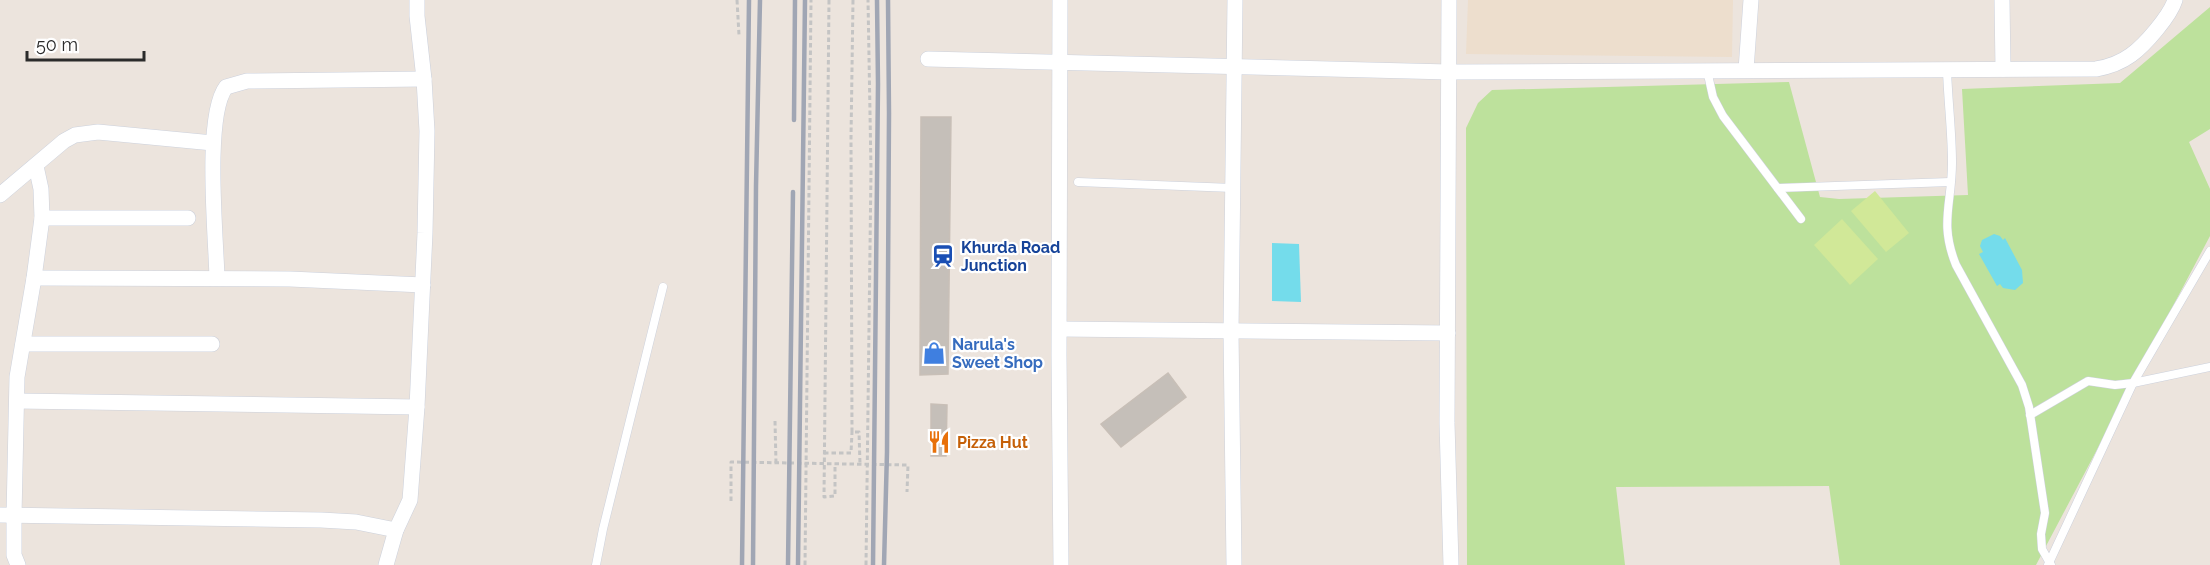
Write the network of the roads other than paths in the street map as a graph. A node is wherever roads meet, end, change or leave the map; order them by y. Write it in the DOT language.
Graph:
graph roads {
  1 [pos="417,0"];
  2 [pos="1060,0"];
  3 [pos="1235,0"];
  4 [pos="1449,0"];
  5 [pos="1751,0"];
  6 [pos="2002,0"];
  7 [pos="2175,0"];
  8 [pos="928,59"];
  9 [pos="1060,61"];
  10 [pos="1235,67"];
  11 [pos="1947,69"];
  12 [pos="2003,69"];
  13 [pos="1707,70"];
  14 [pos="1746,70"];
  15 [pos="1449,72"];
  16 [pos="424,79"];
  17 [pos="213,142"];
  18 [pos="36,166"];
  19 [pos="1078,182"];
  20 [pos="1950,182"];
  21 [pos="1233,188"];
  22 [pos="1778,188"];
  23 [pos="0,195"];
  24 [pos="42,218"];
  25 [pos="188,218"];
  26 [pos="1801,219"];
  27 [pos="2210,251"];
  28 [pos="34,278"];
  29 [pos="217,278"];
  30 [pos="423,285"];
  31 [pos="663,287"];
  32 [pos="1060,329"];
  33 [pos="1231,332"];
  34 [pos="1448,333"];
  35 [pos="23,344"];
  36 [pos="212,344"];
  37 [pos="2210,367"];
  38 [pos="2133,383"];
  39 [pos="17,401"];
  40 [pos="417,407"];
  41 [pos="2030,415"];
  42 [pos="7,515"];
  43 [pos="396,530"];
  44 [pos="2049,564"];
  45 [pos="17,565"];
  46 [pos="386,565"];
  47 [pos="596,565"];
  48 [pos="1061,565"];
  49 [pos="1234,565"];
  50 [pos="1451,565"];
  1 -- 16 [label="street"];
  2 -- 9 [label="street"];
  3 -- 10 [label="street"];
  4 -- 15 [label="street"];
  5 -- 14 [label="street"];
  6 -- 12 [label="street"];
  7 -- 12 [label="street"];
  8 -- 9 [label="street"];
  9 -- 10 [label="street"];
  9 -- 32 [label="street"];
  10 -- 15 [label="street"];
  10 -- 21 [label="street"];
  11 -- 12 [label="street"];
  11 -- 14 [label="street"];
  11 -- 20 [label="lane"];
  13 -- 14 [label="street"];
  13 -- 15 [label="street"];
  13 -- 22 [label="lane"];
  15 -- 34 [label="street"];
  16 -- 17 [label="street"];
  16 -- 30 [label="street"];
  17 -- 18 [label="street"];
  17 -- 29 [label="street"];
  18 -- 23 [label="street"];
  18 -- 24 [label="street"];
  19 -- 21 [label="lane"];
  20 -- 22 [label="lane"];
  20 -- 41 [label="lane"];
  21 -- 33 [label="street"];
  22 -- 26 [label="lane"];
  24 -- 25 [label="street"];
  24 -- 28 [label="street"];
  27 -- 38 [label="lane"];
  28 -- 29 [label="street"];
  28 -- 35 [label="street"];
  29 -- 30 [label="street"];
  30 -- 40 [label="street"];
  31 -- 47 [label="lane"];
  32 -- 33 [label="street"];
  32 -- 48 [label="street"];
  33 -- 34 [label="street"];
  33 -- 49 [label="street"];
  34 -- 50 [label="street"];
  35 -- 36 [label="street"];
  35 -- 39 [label="street"];
  37 -- 38 [label="lane"];
  38 -- 41 [label="lane"];
  38 -- 44 [label="lane"];
  39 -- 40 [label="street"];
  39 -- 42 [label="street"];
  40 -- 43 [label="street"];
  41 -- 44 [label="lane"];
  42 -- 43 [label="street"];
  42 -- 45 [label="street"];
  43 -- 46 [label="street"];
}
